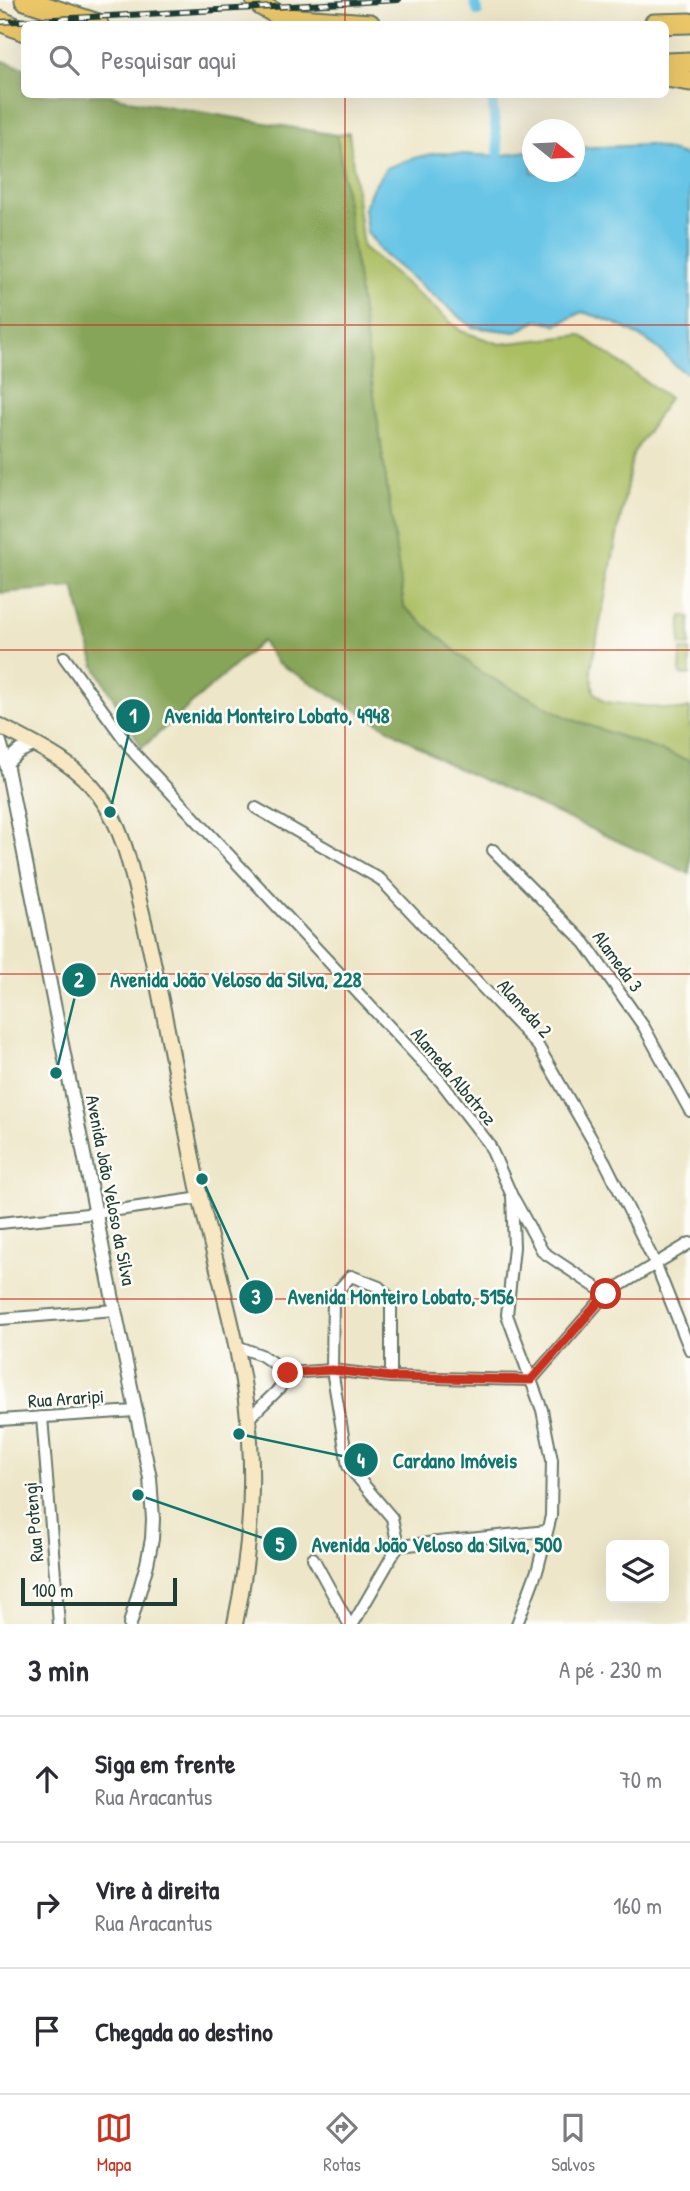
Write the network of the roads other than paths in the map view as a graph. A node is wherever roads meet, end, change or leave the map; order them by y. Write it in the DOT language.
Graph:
graph roads {
  1 [pos="25,0"];
  2 [pos="256,0"];
  3 [pos="0,21"];
  4 [pos="89,21"];
  5 [pos="327,21"];
  6 [pos="690,23"];
  7 [pos="669,24"];
  8 [pos="21,30"];
  9 [pos="690,62"];
  10 [pos="669,63"];
  11 [pos="669,78"];
  12 [pos="690,81"];
  13 [pos="64,657"];
  14 [pos="0,726"];
  15 [pos="0,742"];
  16 [pos="35,744"];
  17 [pos="6,764"];
  18 [pos="256,808"];
  19 [pos="493,850"];
  20 [pos="690,1111"];
  21 [pos="512,1196"];
  22 [pos="201,1198"];
  23 [pos="97,1213"];
  24 [pos="0,1222"];
  25 [pos="690,1243"];
  26 [pos="656,1265"];
  27 [pos="606,1294"];
  28 [pos="114,1310"];
  29 [pos="0,1319"];
  30 [pos="234,1345"];
  31 [pos="690,1350"];
  32 [pos="332,1370"];
  33 [pos="288,1373"];
  34 [pos="391,1377"];
  35 [pos="531,1380"];
  36 [pos="135,1411"];
  37 [pos="42,1417"];
  38 [pos="248,1419"];
  39 [pos="0,1420"];
  40 [pos="547,1531"];
  41 [pos="398,1546"];
  42 [pos="313,1558"];
  43 [pos="59,1624"];
  44 [pos="130,1624"];
  45 [pos="235,1624"];
  46 [pos="351,1624"];
  47 [pos="517,1624"];
  1 -- 4 [label="highway"];
  2 -- 5 [label="highway"];
  3 -- 8 [label="highway"];
  6 -- 7 [label="highway"];
  9 -- 10 [label="highway"];
  11 -- 12 [label="highway"];
  13 -- 21 [label="street, Alameda Albatroz"];
  14 -- 16 [label="main road"];
  15 -- 17 [label="street, Avenida João Veloso da Silva"];
  16 -- 17 [label="street"];
  16 -- 22 [label="main road"];
  17 -- 23 [label="street, Avenida João Veloso da Silva"];
  18 -- 26 [label="street, Alameda 2"];
  19 -- 20 [label="street, Alameda 3"];
  21 -- 27 [label="street"];
  21 -- 35 [label="street, Alameda Albatroz"];
  22 -- 23 [label="street"];
  22 -- 30 [label="main road"];
  23 -- 24 [label="street"];
  23 -- 28 [label="street, Avenida João Veloso da Silva"];
  25 -- 26 [label="street"];
  26 -- 27 [label="street"];
  26 -- 31 [label="street, Alameda 2"];
  27 -- 35 [label="street"];
  28 -- 29 [label="street"];
  28 -- 36 [label="street, Avenida João Veloso da Silva"];
  30 -- 33 [label="street"];
  30 -- 38 [label="main road"];
  32 -- 33 [label="street"];
  32 -- 34 [label="street"];
  32 -- 34 [label="street"];
  32 -- 41 [label="street"];
  33 -- 38 [label="street"];
  34 -- 35 [label="street"];
  35 -- 40 [label="street, Alameda Albatroz"];
  36 -- 37 [label="street, Rua Araripi"];
  36 -- 44 [label="street, Avenida João Veloso da Silva"];
  37 -- 39 [label="street, Rua Araripi"];
  37 -- 43 [label="street, Rua Potengi"];
  38 -- 45 [label="main road"];
  40 -- 41 [label="street"];
  40 -- 47 [label="street, Alameda Albatroz"];
  41 -- 46 [label="street"];
  42 -- 46 [label="street"];
}
